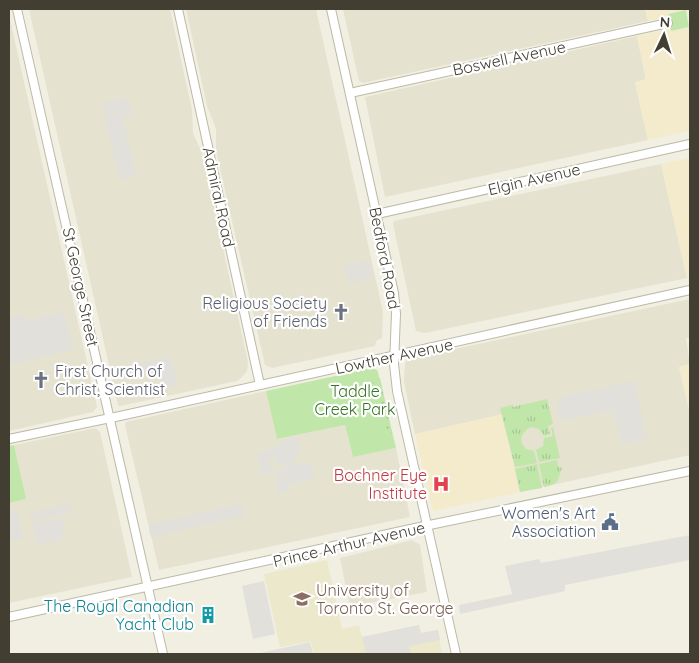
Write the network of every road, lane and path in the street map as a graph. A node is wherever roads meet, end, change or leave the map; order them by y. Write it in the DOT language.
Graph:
graph roads {
  1 [pos="17,9"];
  2 [pos="178,9"];
  3 [pos="331,9"];
  4 [pos="668,23"];
  5 [pos="350,93"];
  6 [pos="690,144"];
  7 [pos="377,214"];
  8 [pos="690,291"];
  9 [pos="394,355"];
  10 [pos="260,385"];
  11 [pos="110,418"];
  12 [pos="9,439"];
  13 [pos="690,471"];
  14 [pos="427,526"];
  15 [pos="148,587"];
  16 [pos="9,617"];
  17 [pos="163,654"];
  18 [pos="456,654"];
  1 -- 11 [label="street, St George Street"];
  2 -- 10 [label="street, Admiral Road"];
  3 -- 5 [label="street, Bedford Road"];
  4 -- 5 [label="street, Boswell Avenue"];
  5 -- 7 [label="street, Bedford Road"];
  6 -- 7 [label="street, Elgin Avenue"];
  7 -- 9 [label="street, Bedford Road"];
  8 -- 9 [label="street, Lowther Avenue"];
  9 -- 10 [label="street, Lowther Avenue"];
  9 -- 14 [label="street, Bedford Road"];
  10 -- 11 [label="street, Lowther Avenue"];
  11 -- 12 [label="street, Lowther Avenue"];
  11 -- 15 [label="street, St George Street"];
  13 -- 14 [label="street, Prince Arthur Avenue"];
  14 -- 15 [label="street, Prince Arthur Avenue"];
  14 -- 18 [label="street, Bedford Road"];
  15 -- 16 [label="street, Prince Arthur Avenue"];
  15 -- 17 [label="street, St George Street"];
}
